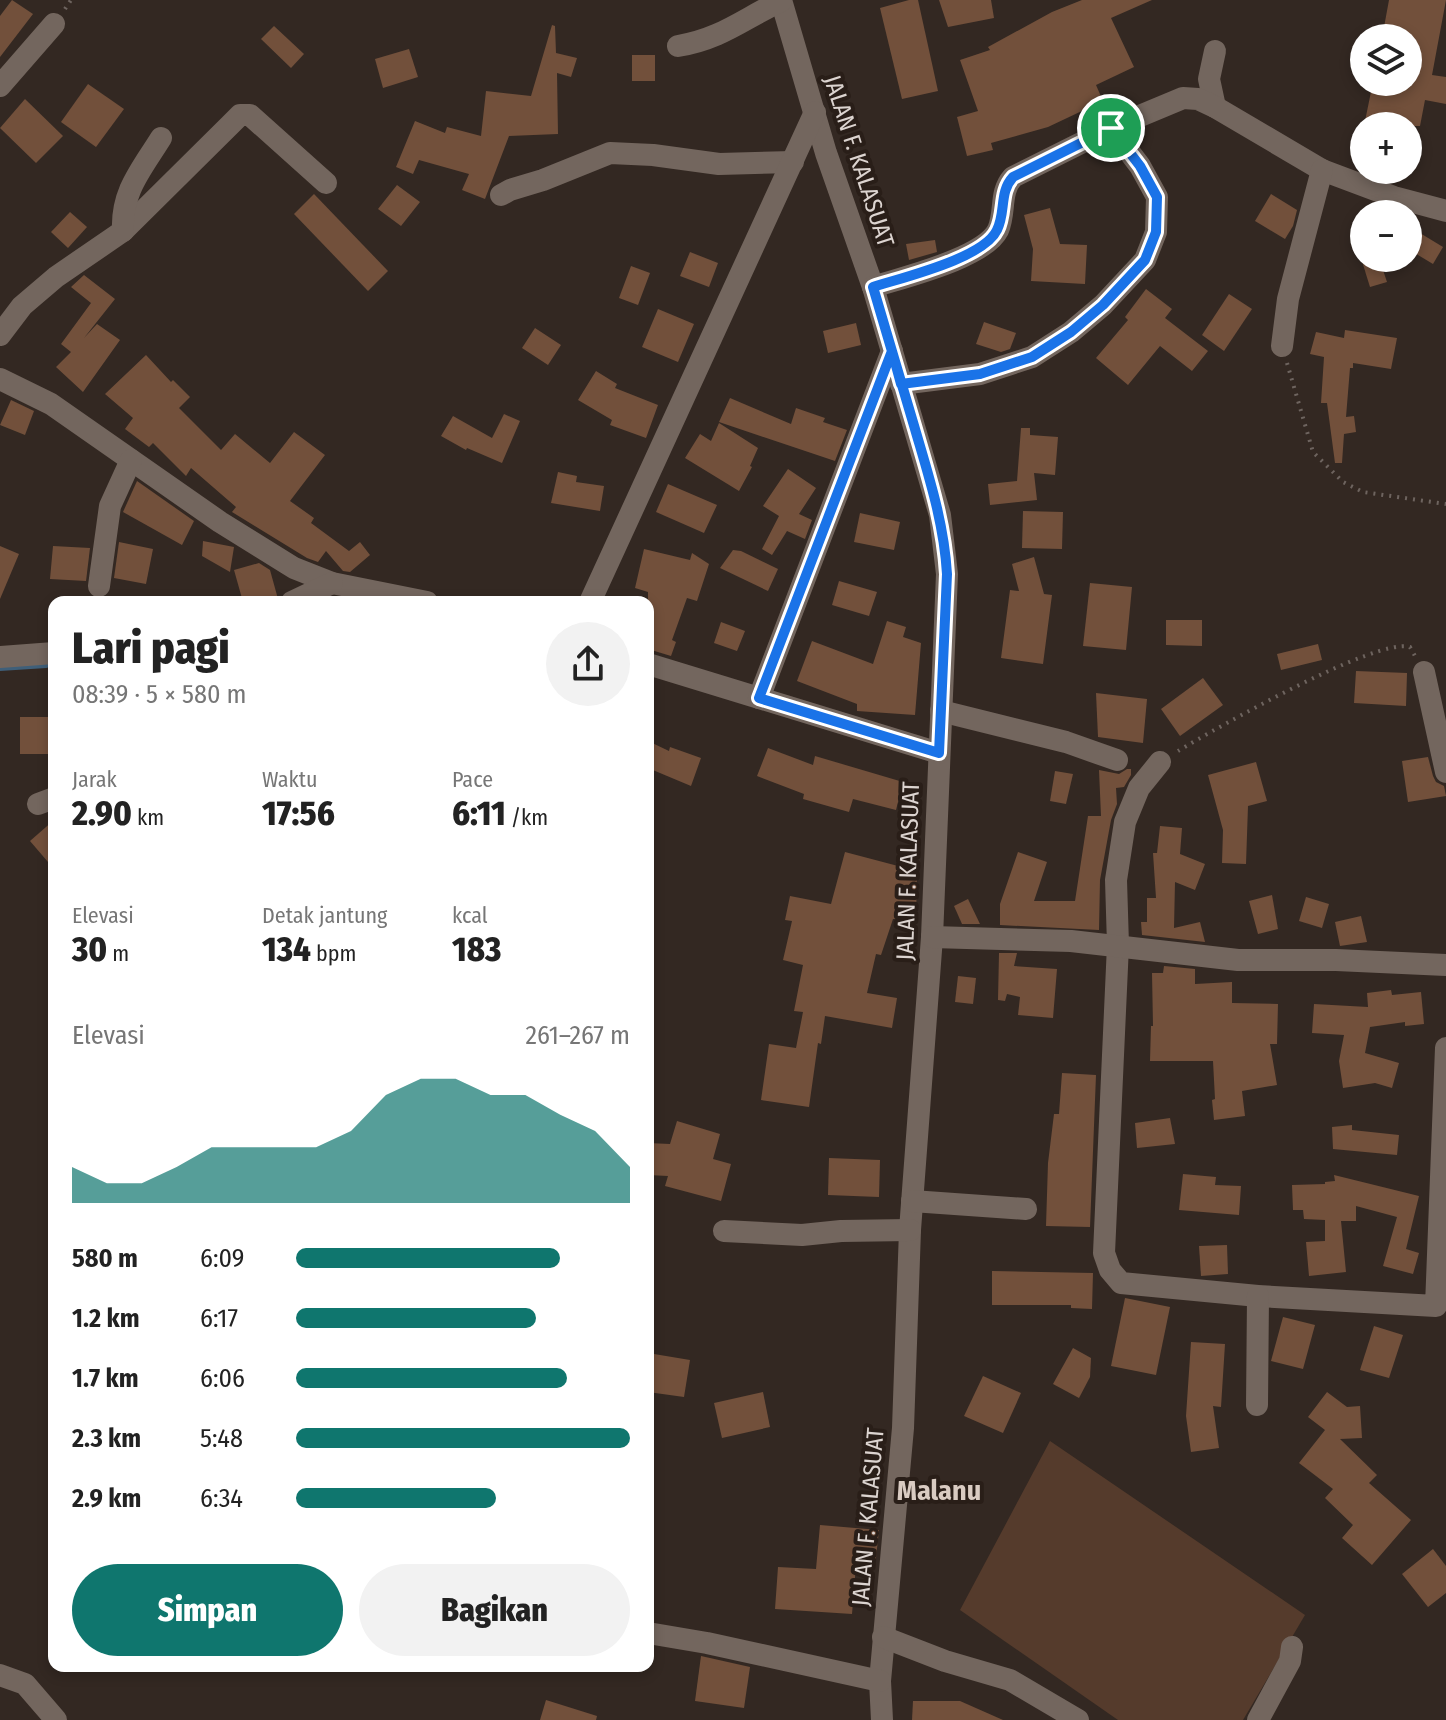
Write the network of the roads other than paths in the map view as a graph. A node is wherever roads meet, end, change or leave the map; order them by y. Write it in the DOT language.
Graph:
graph roads {
  1 [pos="781,0"];
  2 [pos="54,24"];
  3 [pos="678,46"];
  4 [pos="1215,51"];
  5 [pos="0,86"];
  6 [pos="1215,107"];
  7 [pos="815,112"];
  8 [pos="1111,128"];
  9 [pos="161,138"];
  10 [pos="793,162"];
  11 [pos="1322,170"];
  12 [pos="326,183"];
  13 [pos="501,195"];
  14 [pos="1446,211"];
  15 [pos="123,231"];
  16 [pos="873,287"];
  17 [pos="0,335"];
  18 [pos="1282,346"];
  19 [pos="892,351"];
  20 [pos="0,379"];
  21 [pos="901,384"];
  22 [pos="131,460"];
  23 [pos="332,583"];
  24 [pos="99,586"];
  25 [pos="305,596"];
  26 [pos="365,596"];
  27 [pos="593,596"];
  28 [pos="48,653"];
  29 [pos="0,657"];
  30 [pos="654,666"];
  31 [pos="1424,672"];
  32 [pos="759,698"];
  33 [pos="941,711"];
  34 [pos="939,753"];
  35 [pos="1117,760"];
  36 [pos="1160,762"];
  37 [pos="1446,772"];
  38 [pos="932,937"];
  39 [pos="1118,945"];
  40 [pos="1446,965"];
  41 [pos="1446,1048"];
  42 [pos="912,1201"];
  43 [pos="1026,1209"];
  44 [pos="910,1230"];
  45 [pos="724,1231"];
  46 [pos="1258,1296"];
  47 [pos="1257,1405"];
  48 [pos="654,1634"];
  49 [pos="883,1637"];
  50 [pos="1292,1647"];
  51 [pos="0,1675"];
  52 [pos="880,1681"];
  53 [pos="56,1720"];
  54 [pos="882,1720"];
  55 [pos="1078,1720"];
  56 [pos="1258,1720"];
  1 -- 3 [label="street"];
  1 -- 7 [label="street, JALAN F. KALASUAT"];
  2 -- 5 [label="street"];
  4 -- 6 [label="street"];
  6 -- 8 [label="street"];
  6 -- 11 [label="street"];
  7 -- 10 [label="street"];
  7 -- 16 [label="street, JALAN F. KALASUAT"];
  8 -- 16 [label="street"];
  8 -- 21 [label="street"];
  9 -- 15 [label="street"];
  10 -- 13 [label="street"];
  10 -- 27 [label="street"];
  11 -- 14 [label="street"];
  11 -- 18 [label="street"];
  12 -- 15 [label="street"];
  15 -- 17 [label="street"];
  16 -- 19 [label="street, JALAN F. KALASUAT"];
  19 -- 21 [label="street, JALAN F. KALASUAT"];
  19 -- 32 [label="street"];
  20 -- 22 [label="street"];
  21 -- 33 [label="street, JALAN F. KALASUAT"];
  22 -- 23 [label="street"];
  22 -- 24 [label="street"];
  23 -- 25 [label="street"];
  23 -- 26 [label="street"];
  28 -- 29 [label="street"];
  30 -- 32 [label="street"];
  31 -- 37 [label="street"];
  32 -- 34 [label="street"];
  33 -- 34 [label="street, JALAN F. KALASUAT"];
  33 -- 35 [label="street"];
  34 -- 38 [label="street, JALAN F. KALASUAT"];
  36 -- 39 [label="street"];
  38 -- 39 [label="street"];
  38 -- 42 [label="street, JALAN F. KALASUAT"];
  39 -- 40 [label="street"];
  39 -- 46 [label="street"];
  41 -- 46 [label="street"];
  42 -- 43 [label="street"];
  42 -- 44 [label="street, JALAN F. KALASUAT"];
  44 -- 45 [label="street"];
  44 -- 49 [label="street, JALAN F. KALASUAT"];
  46 -- 47 [label="street"];
  48 -- 52 [label="street"];
  49 -- 52 [label="street, JALAN F. KALASUAT"];
  49 -- 55 [label="street"];
  50 -- 56 [label="street"];
  51 -- 53 [label="street"];
  52 -- 54 [label="street, JALAN F. KALASUAT"];
}
